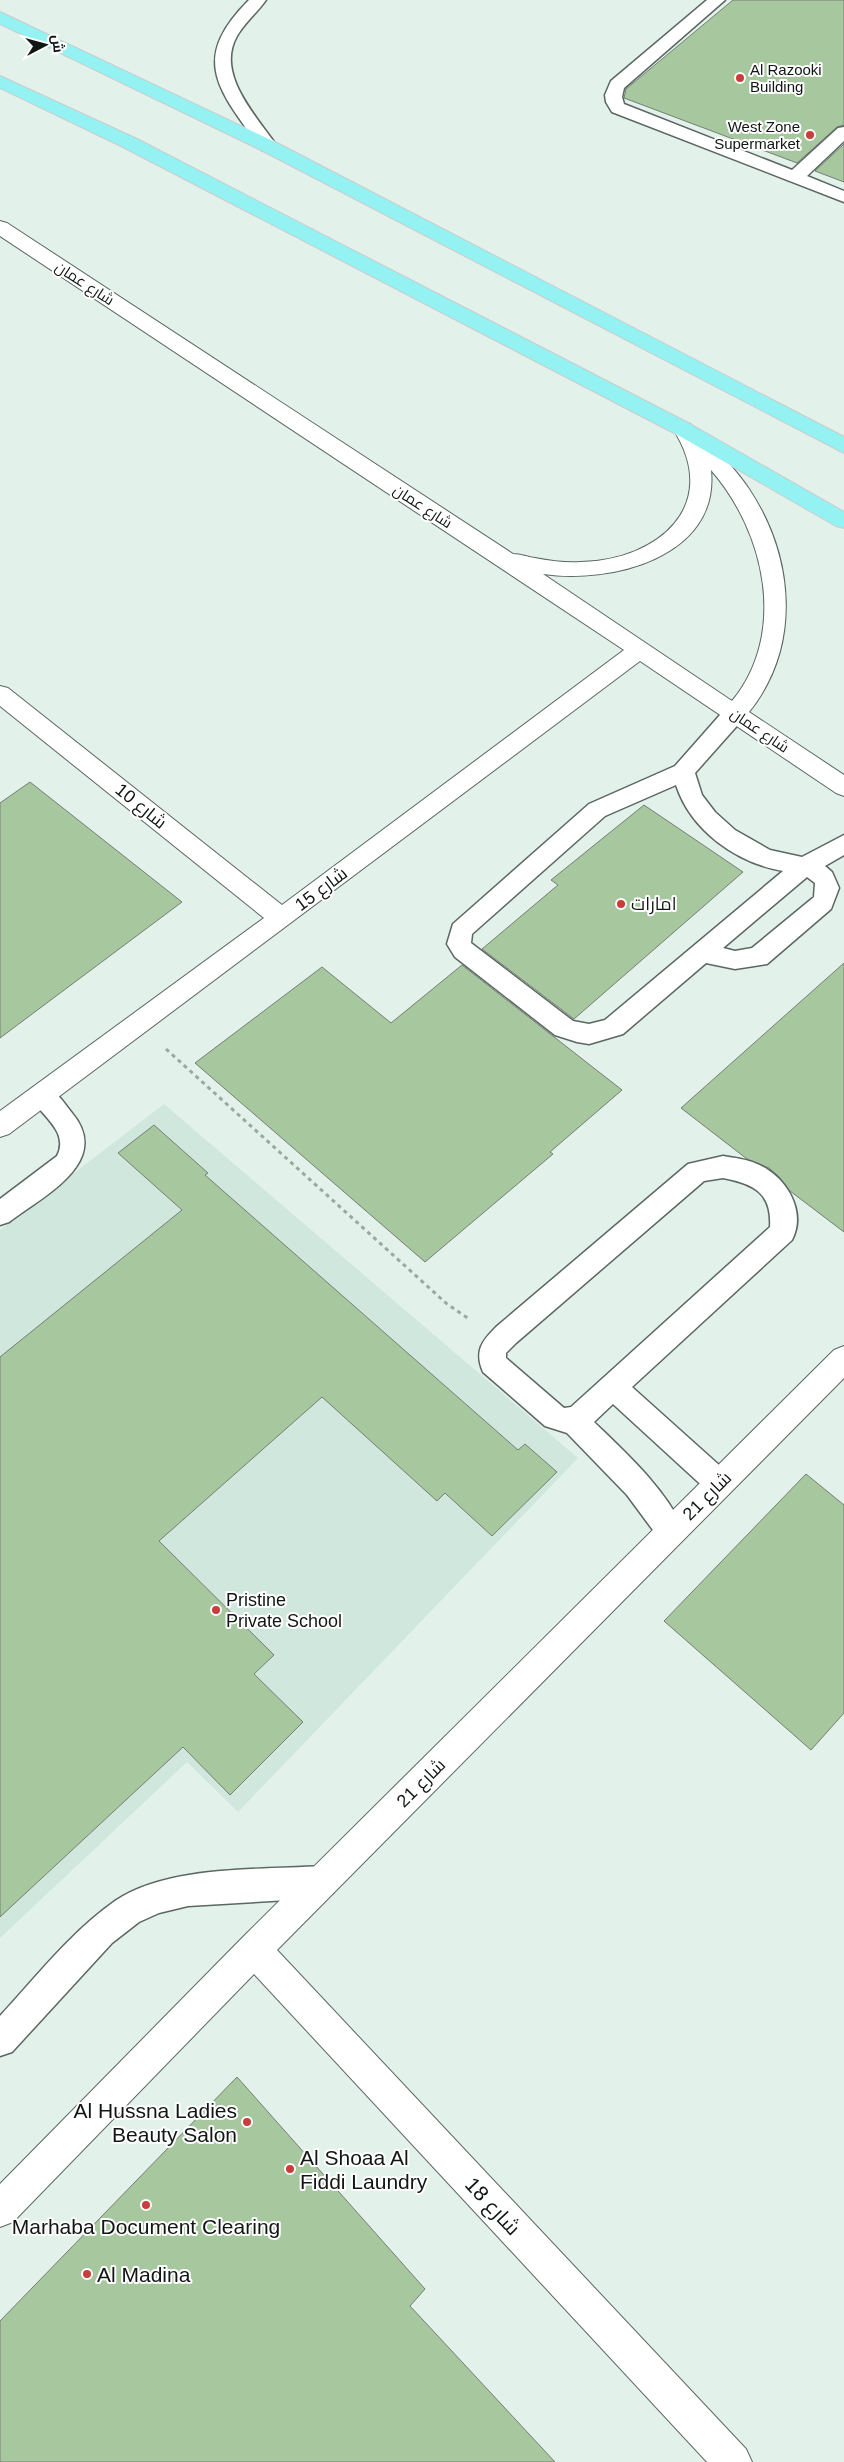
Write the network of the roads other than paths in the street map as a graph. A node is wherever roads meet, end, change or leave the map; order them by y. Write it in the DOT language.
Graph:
graph roads {
  1 [pos="258,0"];
  2 [pos="717,0"];
  3 [pos="0,17"];
  4 [pos="0,81"];
  5 [pos="844,132"];
  6 [pos="268,146"];
  7 [pos="794,178"];
  8 [pos="844,198"];
  9 [pos="0,227"];
  10 [pos="682,428"];
  11 [pos="844,446"];
  12 [pos="839,516"];
  13 [pos="501,557"];
  14 [pos="640,650"];
  15 [pos="0,694"];
  16 [pos="734,713"];
  17 [pos="683,772"];
  18 [pos="844,788"];
  19 [pos="844,844"];
  20 [pos="803,867"];
  21 [pos="282,918"];
  22 [pos="702,953"];
  23 [pos="42,1095"];
  24 [pos="0,1126"];
  25 [pos="0,1214"];
  26 [pos="844,1360"];
  27 [pos="613,1388"];
  28 [pos="572,1420"];
  29 [pos="719,1484"];
  30 [pos="671,1532"];
  31 [pos="322,1882"];
  32 [pos="254,1950"];
  33 [pos="0,2040"];
  34 [pos="0,2209"];
  35 [pos="733,2462"];
  1 -- 6 [label="lane"];
  2 -- 7 [label="lane"];
  3 -- 6 [label="main road"];
  4 -- 10 [label="main road"];
  5 -- 7 [label="lane"];
  6 -- 11 [label="main road"];
  7 -- 8 [label="lane"];
  9 -- 13 [label="street, شارع عمان"];
  10 -- 12 [label="main road"];
  10 -- 13 [label="street"];
  10 -- 16 [label="street"];
  13 -- 14 [label="street, شارع عمان"];
  14 -- 16 [label="street, شارع عمان"];
  14 -- 21 [label="street, شارع 15"];
  15 -- 21 [label="street, شارع 10"];
  16 -- 17 [label="lane"];
  16 -- 18 [label="street, شارع عمان"];
  17 -- 20 [label="lane"];
  17 -- 22 [label="lane"];
  19 -- 20 [label="lane"];
  20 -- 22 [label="lane"];
  20 -- 22 [label="lane"];
  21 -- 23 [label="street, شارع 15"];
  23 -- 24 [label="street, شارع 15"];
  23 -- 25 [label="lane"];
  26 -- 29 [label="street, شارع 21"];
  27 -- 28 [label="lane"];
  27 -- 28 [label="lane"];
  27 -- 29 [label="lane"];
  28 -- 30 [label="lane"];
  29 -- 30 [label="street, شارع 21"];
  30 -- 31 [label="street, شارع 21"];
  31 -- 32 [label="street, شارع 21"];
  31 -- 33 [label="lane"];
  32 -- 34 [label="street, شارع 21"];
  32 -- 35 [label="street, شارع 18"];
}
